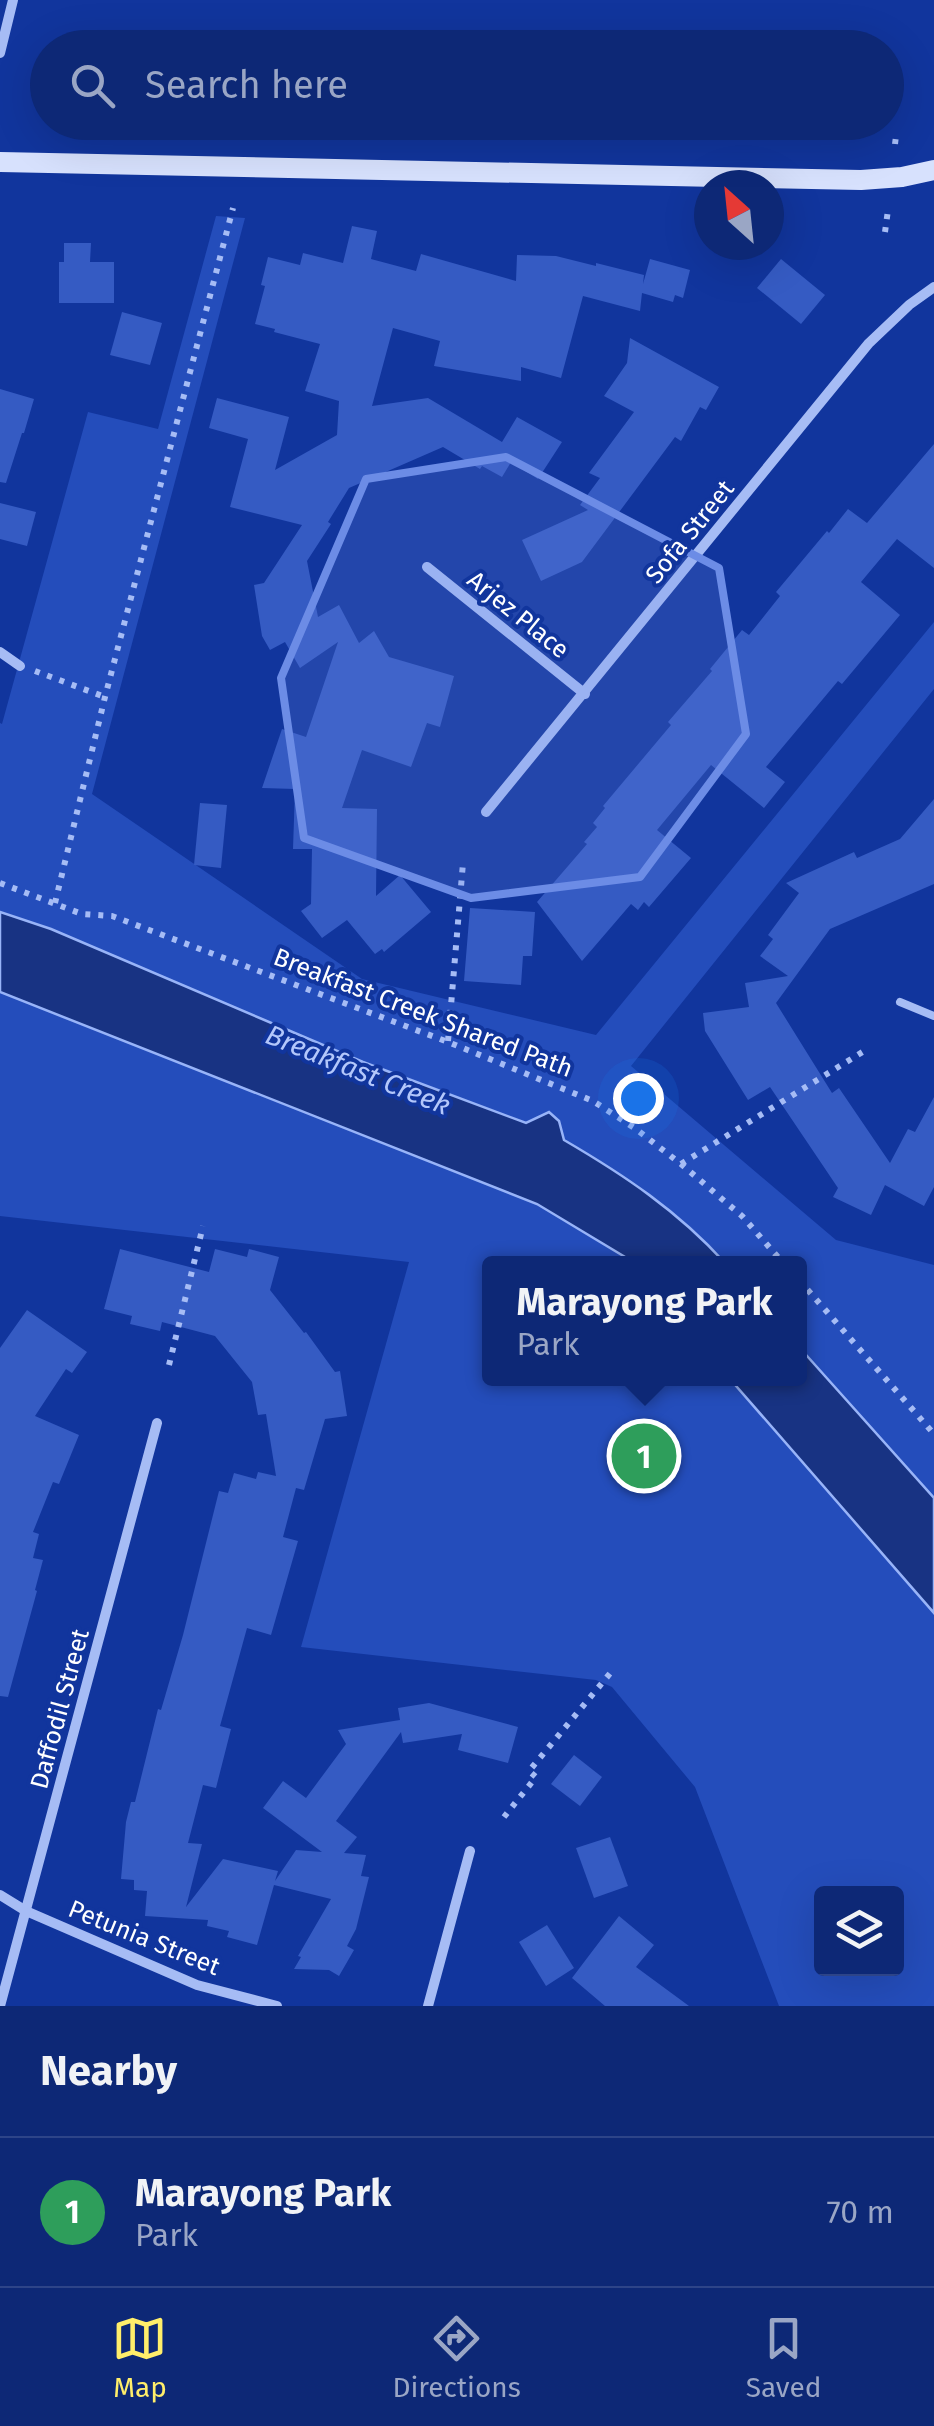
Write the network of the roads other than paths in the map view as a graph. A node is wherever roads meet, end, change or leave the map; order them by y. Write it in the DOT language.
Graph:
graph roads {
  1 [pos="12,0"];
  2 [pos="0,53"];
  3 [pos="0,162"];
  4 [pos="934,170"];
  5 [pos="934,287"];
  6 [pos="427,567"];
  7 [pos="0,652"];
  8 [pos="20,666"];
  9 [pos="585,694"];
  10 [pos="486,812"];
  11 [pos="900,1002"];
  12 [pos="934,1016"];
  13 [pos="157,1422"];
  14 [pos="470,1852"];
  15 [pos="0,1895"];
  16 [pos="26,1911"];
  17 [pos="0,2006"];
  18 [pos="277,2006"];
  19 [pos="428,2006"];
  1 -- 2 [label="street"];
  3 -- 4 [label="main road"];
  5 -- 9 [label="street, Sofa Street"];
  6 -- 9 [label="street, Arjez Place"];
  7 -- 8 [label="street"];
  9 -- 10 [label="street, Sofa Street"];
  11 -- 12 [label="lane"];
  13 -- 16 [label="street, Daffodil Street"];
  14 -- 19 [label="street"];
  15 -- 16 [label="street, Petunia Street"];
  16 -- 17 [label="street, Daffodil Street"];
  16 -- 18 [label="street, Petunia Street"];
}
